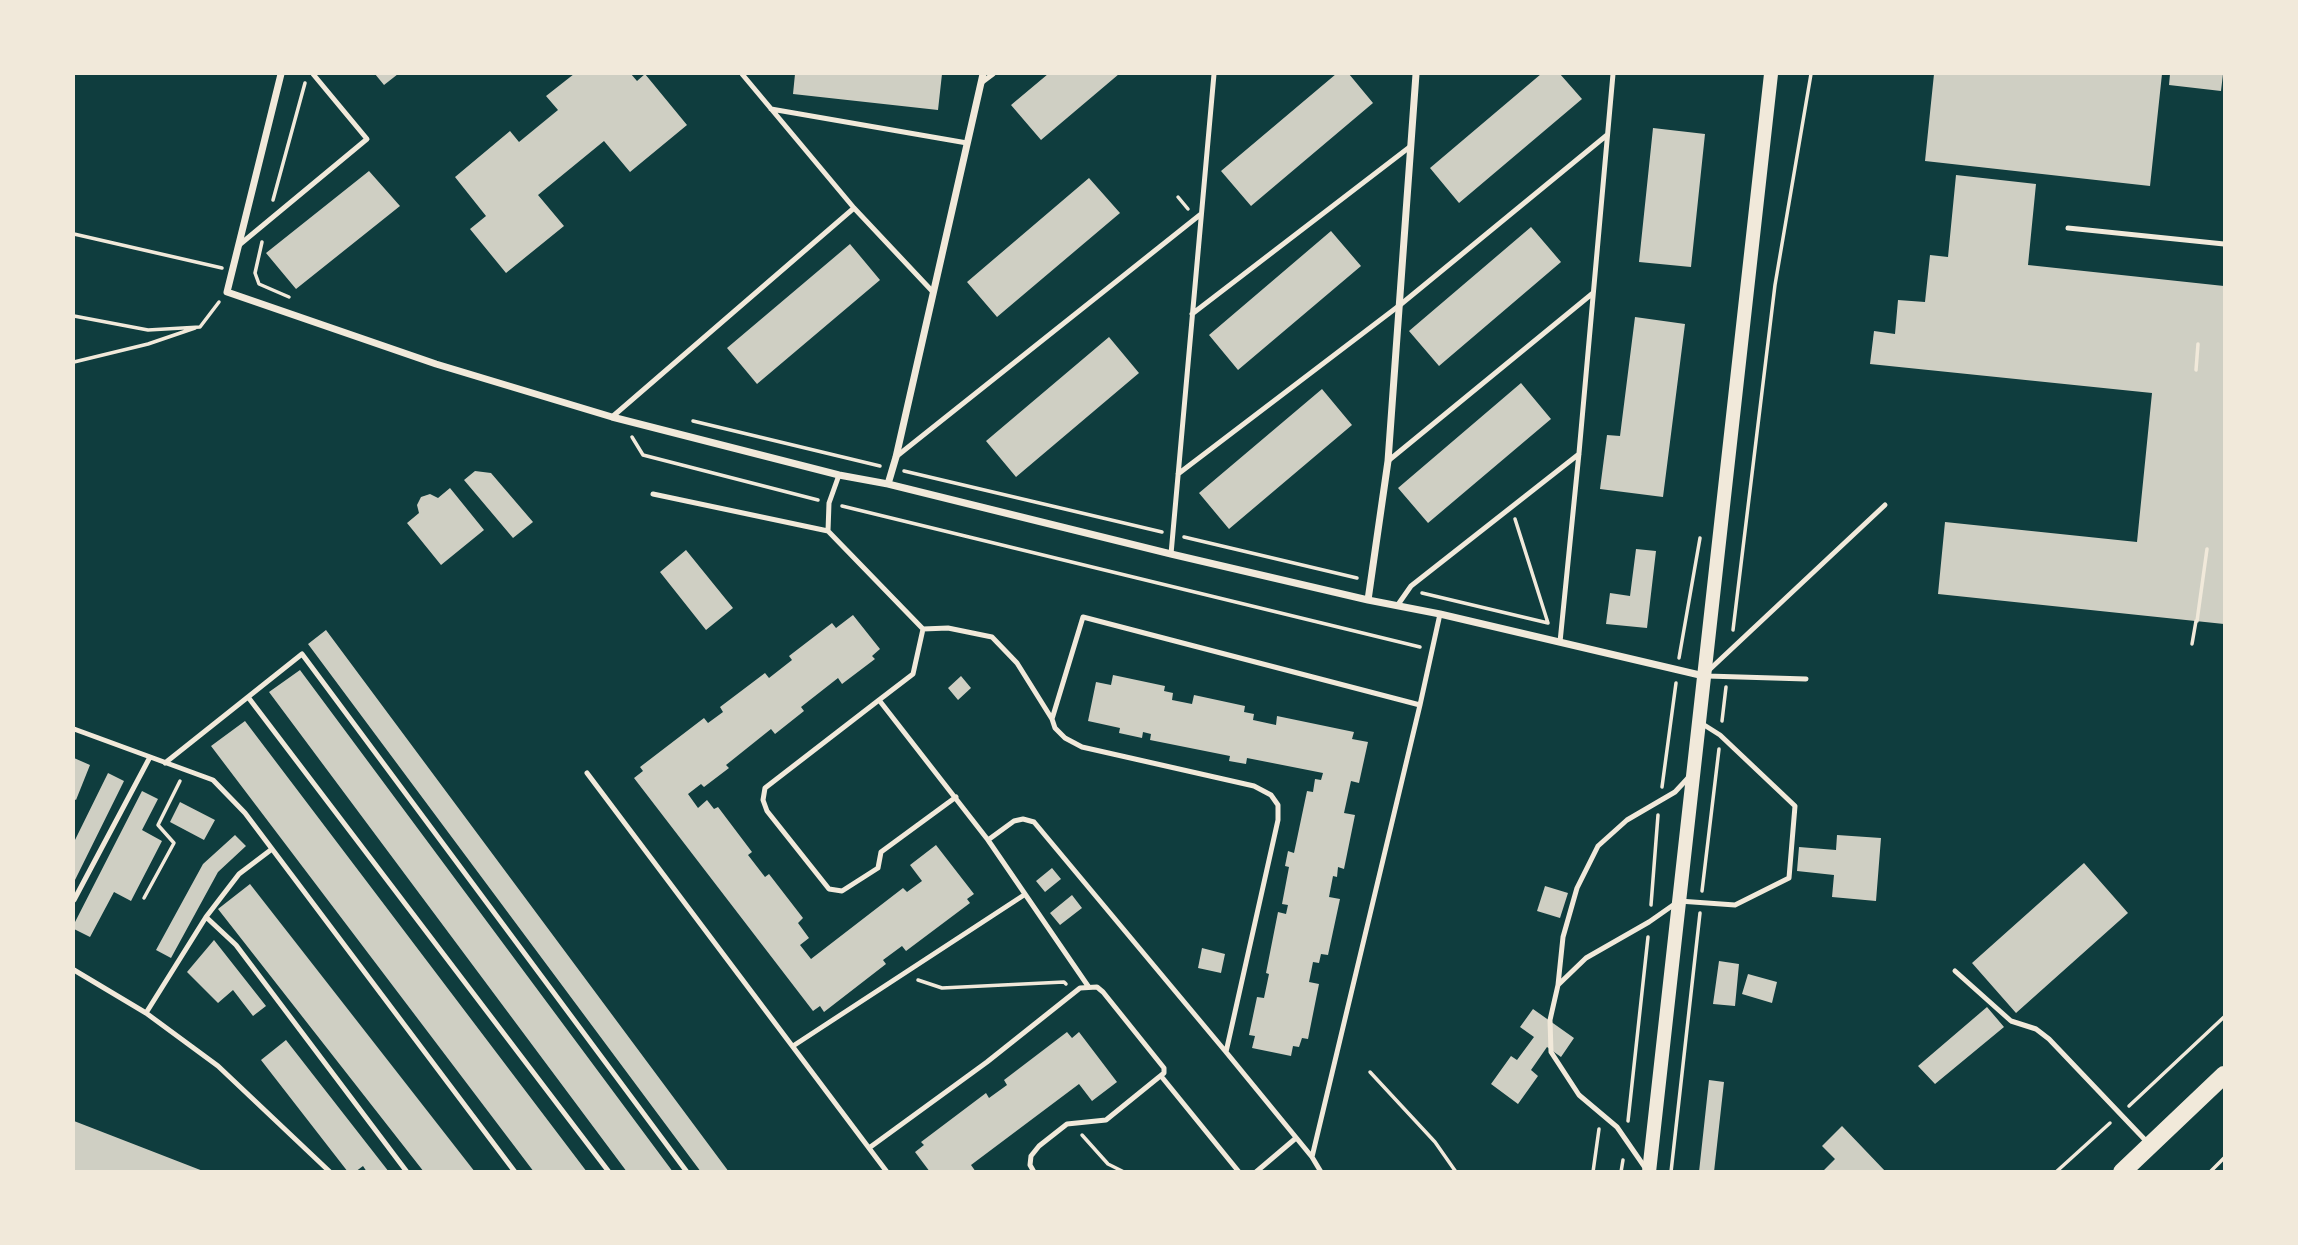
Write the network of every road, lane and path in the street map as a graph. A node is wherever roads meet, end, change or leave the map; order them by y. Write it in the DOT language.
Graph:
graph roads {
  1 [pos="287,74"];
  2 [pos="307,74"];
  3 [pos="313,74"];
  4 [pos="742,74"];
  5 [pos="984,74"];
  6 [pos="993,74"];
  7 [pos="1214,74"];
  8 [pos="1416,74"];
  9 [pos="1613,74"];
  10 [pos="1771,74"];
  11 [pos="1811,74"];
  12 [pos="280,76"];
  13 [pos="981,83"];
  14 [pos="771,109"];
  15 [pos="1607,135"];
  16 [pos="967,143"];
  17 [pos="1411,146"];
  18 [pos="854,208"];
  19 [pos="1201,214"];
  20 [pos="267,222"];
  21 [pos="2068,228"];
  22 [pos="74,234"];
  23 [pos="2224,244"];
  24 [pos="238,246"];
  25 [pos="232,271"];
  26 [pos="226,292"];
  27 [pos="933,293"];
  28 [pos="1593,293"];
  29 [pos="297,300"];
  30 [pos="1400,305"];
  31 [pos="1192,314"];
  32 [pos="74,316"];
  33 [pos="200,327"];
  34 [pos="2198,344"];
  35 [pos="74,362"];
  36 [pos="2196,370"];
  37 [pos="612,417"];
  38 [pos="621,419"];
  39 [pos="692,421"];
  40 [pos="1579,453"];
  41 [pos="896,457"];
  42 [pos="1388,461"];
  43 [pos="893,469"];
  44 [pos="1178,474"];
  45 [pos="839,475"];
  46 [pos="888,484"];
  47 [pos="653,494"];
  48 [pos="829,503"];
  49 [pos="1885,505"];
  50 [pos="1511,508"];
  51 [pos="828,531"];
  52 [pos="1172,534"];
  53 [pos="2207,549"];
  54 [pos="1171,554"];
  55 [pos="1371,581"];
  56 [pos="1409,590"];
  57 [pos="1368,600"];
  58 [pos="1396,606"];
  59 [pos="1440,614"];
  60 [pos="923,629"];
  61 [pos="1560,642"];
  62 [pos="2192,644"];
  63 [pos="1731,649"];
  64 [pos="1432,650"];
  65 [pos="1704,676"];
  66 [pos="1727,677"];
  67 [pos="1806,679"];
  68 [pos="248,697"];
  69 [pos="879,700"];
  70 [pos="1420,705"];
  71 [pos="1052,719"];
  72 [pos="1699,721"];
  73 [pos="74,729"];
  74 [pos="1720,734"];
  75 [pos="149,757"];
  76 [pos="165,763"];
  77 [pos="186,770"];
  78 [pos="587,773"];
  79 [pos="1693,774"];
  80 [pos="956,797"];
  81 [pos="988,840"];
  82 [pos="272,849"];
  83 [pos="1024,895"];
  84 [pos="144,898"];
  85 [pos="74,900"];
  86 [pos="1679,901"];
  87 [pos="1701,902"];
  88 [pos="206,917"];
  89 [pos="74,970"];
  90 [pos="1955,971"];
  91 [pos="902,975"];
  92 [pos="1558,985"];
  93 [pos="1088,986"];
  94 [pos="1074,994"];
  95 [pos="146,1013"];
  96 [pos="2224,1017"];
  97 [pos="793,1046"];
  98 [pos="1226,1052"];
  99 [pos="1370,1072"];
  100 [pos="2224,1075"];
  101 [pos="1161,1076"];
  102 [pos="1601,1114"];
  103 [pos="2120,1114"];
  104 [pos="1079,1123"];
  105 [pos="1296,1138"];
  106 [pos="2150,1145"];
  107 [pos="869,1147"];
  108 [pos="1312,1157"];
  109 [pos="2224,1158"];
  110 [pos="330,1171"];
  111 [pos="407,1171"];
  112 [pos="515,1171"];
  113 [pos="609,1171"];
  114 [pos="687,1171"];
  115 [pos="887,1171"];
  116 [pos="1034,1171"];
  117 [pos="1124,1171"];
  118 [pos="1239,1171"];
  119 [pos="1256,1171"];
  120 [pos="1321,1171"];
  121 [pos="1456,1171"];
  122 [pos="1592,1171"];
  123 [pos="1649,1171"];
  124 [pos="1671,1171"];
  125 [pos="2056,1171"];
  126 [pos="2122,1171"];
  127 [pos="2210,1171"];
  1 -- 12 [label="lane"];
  2 -- 20 [label="path"];
  3 -- 20 [label="lane"];
  4 -- 14 [label="lane"];
  5 -- 13 [label="street"];
  6 -- 13 [label="lane"];
  7 -- 19 [label="lane"];
  8 -- 17 [label="street"];
  9 -- 15 [label="lane"];
  10 -- 65 [label="main road"];
  11 -- 63 [label="path"];
  12 -- 24 [label="street"];
  13 -- 16 [label="street"];
  14 -- 16 [label="lane"];
  14 -- 18 [label="lane"];
  15 -- 28 [label="lane"];
  15 -- 30 [label="lane"];
  16 -- 27 [label="street"];
  17 -- 30 [label="street"];
  17 -- 31 [label="lane"];
  18 -- 27 [label="lane"];
  18 -- 37 [label="lane"];
  19 -- 31 [label="lane"];
  19 -- 41 [label="lane"];
  20 -- 24 [label="lane"];
  20 -- 29 [label="path"];
  21 -- 23 [label="lane"];
  22 -- 25 [label="path"];
  24 -- 25 [label="street"];
  25 -- 26 [label="street"];
  26 -- 33 [label="path"];
  26 -- 37 [label="street"];
  27 -- 41 [label="street"];
  28 -- 40 [label="lane"];
  28 -- 42 [label="lane"];
  30 -- 42 [label="street"];
  30 -- 44 [label="lane"];
  31 -- 44 [label="lane"];
  32 -- 33 [label="path"];
  33 -- 35 [label="path"];
  34 -- 36 [label="path"];
  37 -- 38 [label="street"];
  38 -- 45 [label="street"];
  38 -- 48 [label="path"];
  39 -- 43 [label="path"];
  40 -- 50 [label="lane"];
  40 -- 61 [label="lane"];
  41 -- 43 [label="street"];
  42 -- 55 [label="street"];
  43 -- 46 [label="street"];
  43 -- 52 [label="path"];
  44 -- 52 [label="lane"];
  45 -- 46 [label="street"];
  45 -- 48 [label="lane"];
  46 -- 54 [label="street"];
  47 -- 51 [label="lane"];
  48 -- 51 [label="lane"];
  48 -- 64 [label="path"];
  49 -- 63 [label="lane"];
  50 -- 56 [label="lane"];
  50 -- 56 [label="path"];
  51 -- 60 [label="lane"];
  52 -- 54 [label="lane"];
  52 -- 55 [label="path"];
  53 -- 62 [label="path"];
  54 -- 57 [label="street"];
  55 -- 57 [label="street"];
  56 -- 58 [label="lane"];
  57 -- 58 [label="street"];
  58 -- 59 [label="street"];
  59 -- 61 [label="street"];
  59 -- 64 [label="lane"];
  60 -- 69 [label="lane"];
  60 -- 71 [label="lane"];
  61 -- 65 [label="street"];
  63 -- 65 [label="lane"];
  64 -- 70 [label="lane"];
  65 -- 66 [label="lane"];
  65 -- 72 [label="main road"];
  66 -- 67 [label="lane"];
  66 -- 74 [label="path"];
  68 -- 76 [label="lane"];
  68 -- 113 [label="lane"];
  68 -- 114 [label="lane"];
  69 -- 80 [label="lane"];
  69 -- 80 [label="lane"];
  70 -- 71 [label="lane"];
  70 -- 108 [label="lane"];
  71 -- 98 [label="lane"];
  72 -- 74 [label="lane"];
  72 -- 79 [label="main road"];
  73 -- 75 [label="lane"];
  74 -- 87 [label="path"];
  74 -- 87 [label="lane"];
  75 -- 76 [label="lane"];
  75 -- 85 [label="lane"];
  76 -- 77 [label="lane"];
  77 -- 82 [label="lane"];
  77 -- 84 [label="path"];
  78 -- 97 [label="lane"];
  79 -- 86 [label="main road"];
  79 -- 92 [label="lane"];
  80 -- 81 [label="lane"];
  81 -- 83 [label="lane"];
  81 -- 98 [label="lane"];
  82 -- 88 [label="lane"];
  82 -- 112 [label="lane"];
  83 -- 91 [label="lane"];
  83 -- 93 [label="lane"];
  86 -- 87 [label="lane"];
  86 -- 92 [label="lane"];
  86 -- 123 [label="main road"];
  87 -- 124 [label="path"];
  88 -- 95 [label="lane"];
  88 -- 111 [label="lane"];
  89 -- 95 [label="lane"];
  90 -- 103 [label="lane"];
  91 -- 94 [label="path"];
  91 -- 97 [label="lane"];
  92 -- 102 [label="lane"];
  93 -- 94 [label="lane"];
  93 -- 101 [label="lane"];
  94 -- 107 [label="lane"];
  95 -- 110 [label="lane"];
  96 -- 103 [label="path"];
  97 -- 107 [label="lane"];
  98 -- 105 [label="lane"];
  99 -- 121 [label="path"];
  100 -- 106 [label="main road"];
  101 -- 104 [label="lane"];
  101 -- 118 [label="lane"];
  102 -- 122 [label="path"];
  102 -- 123 [label="lane"];
  103 -- 106 [label="lane"];
  103 -- 125 [label="path"];
  104 -- 116 [label="lane"];
  104 -- 117 [label="path"];
  105 -- 108 [label="lane"];
  105 -- 119 [label="lane"];
  106 -- 126 [label="main road"];
  107 -- 115 [label="lane"];
  108 -- 120 [label="lane"];
  109 -- 127 [label="path"];
}
